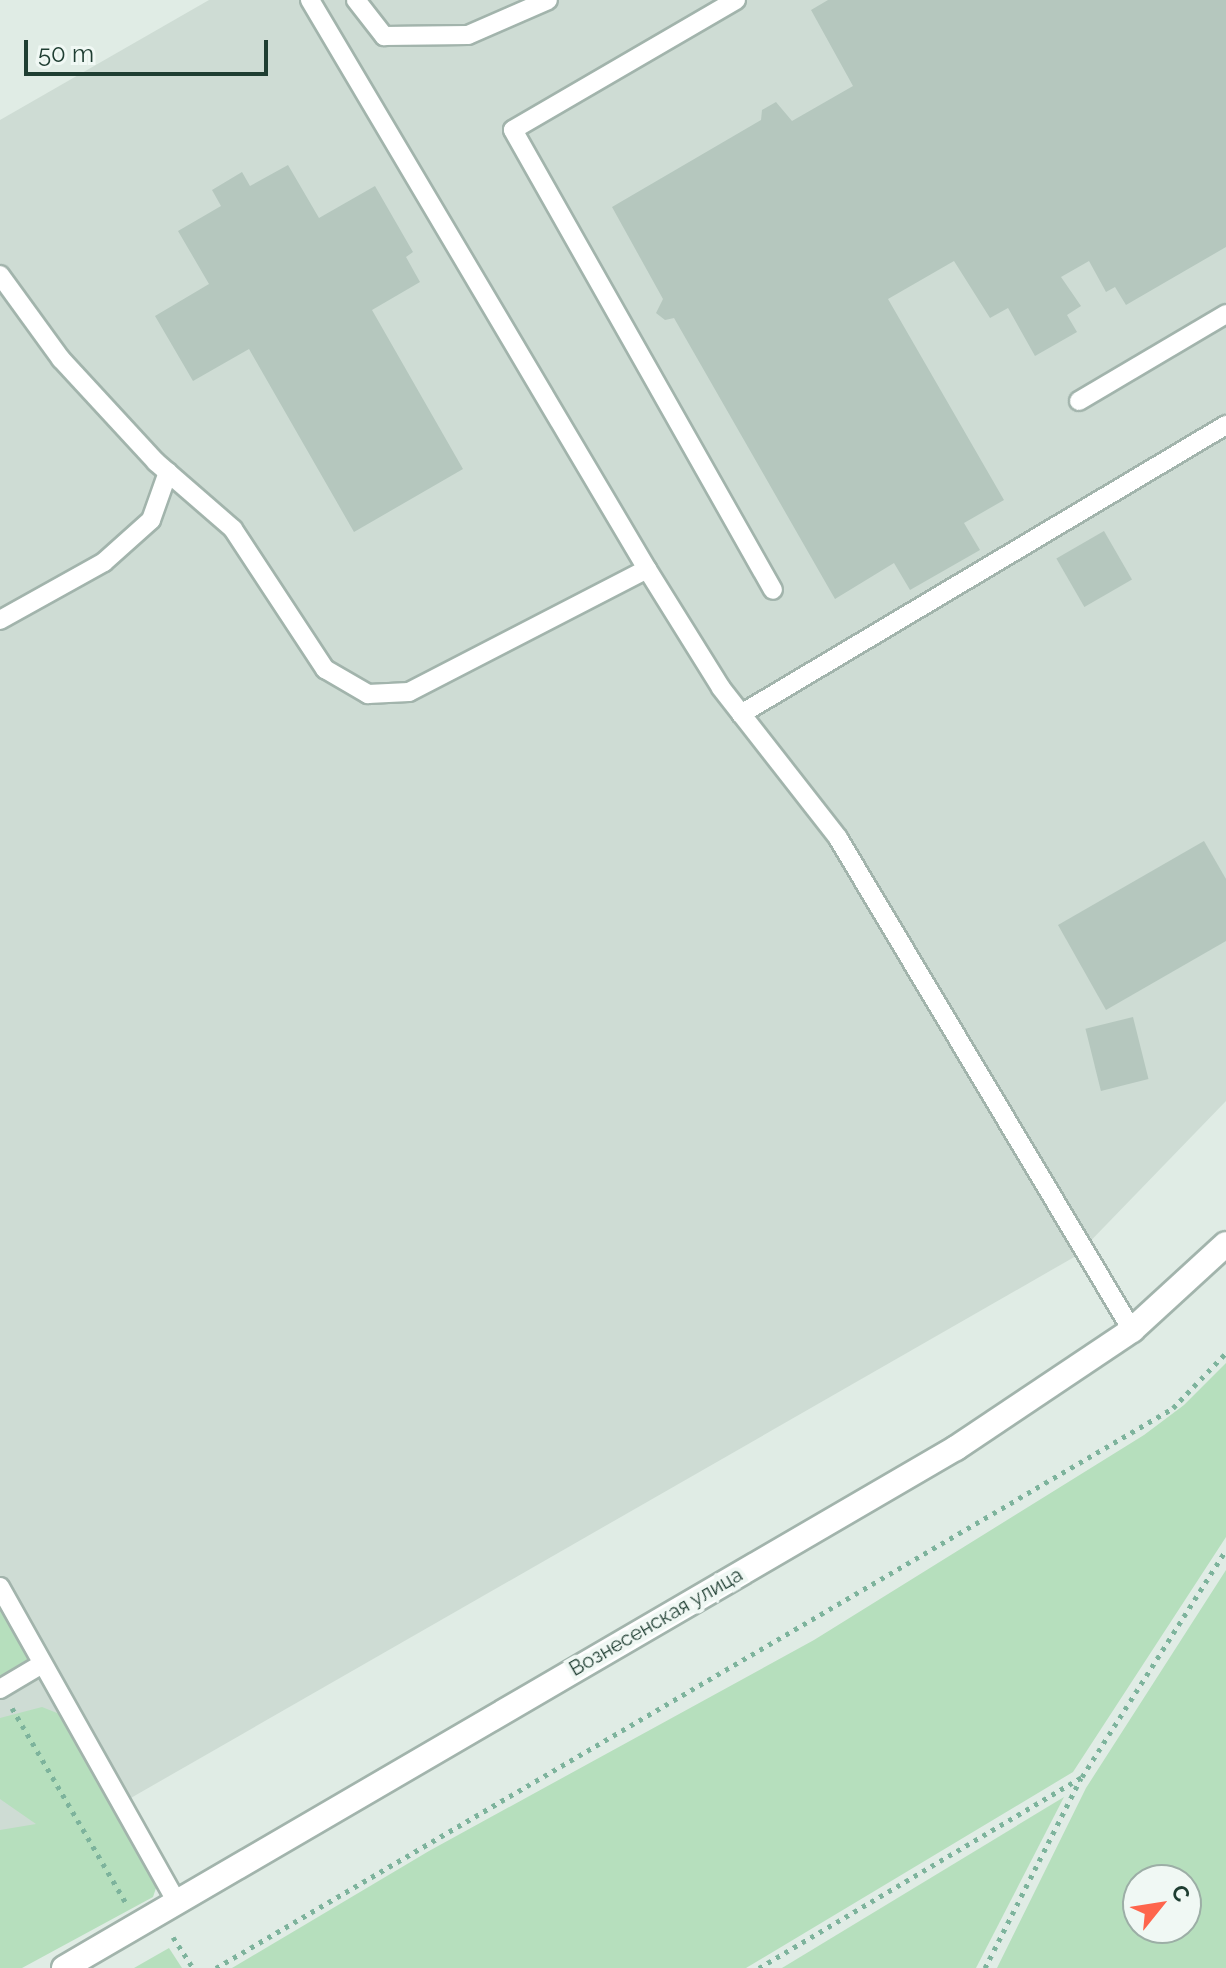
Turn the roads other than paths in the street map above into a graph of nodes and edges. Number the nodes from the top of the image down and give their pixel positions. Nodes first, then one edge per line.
1 (310, 0) edge
2 (356, 0) edge
3 (548, 0) edge
4 (736, 0) edge
5 (0, 275) edge
6 (1226, 314) edge
7 (1079, 401) dead end
8 (1226, 425) edge
9 (168, 472) junction
10 (647, 569) junction
11 (773, 590) dead end
12 (0, 620) edge
13 (741, 714) junction
14 (1226, 1244) edge
15 (1132, 1330) junction
16 (0, 1587) edge
17 (42, 1664) junction
18 (0, 1689) edge
19 (177, 1902) junction
20 (64, 1968) edge

1 - 10 lane
2 - 3 lane
4 - 11 lane
5 - 9 lane
6 - 7 lane
8 - 13 lane
9 - 10 lane
9 - 12 lane
10 - 13 lane
13 - 15 lane
14 - 15 main road, Вознесенская улица
15 - 19 main road, Вознесенская улица
16 - 17 lane
17 - 18 lane
17 - 19 lane
19 - 20 main road, Вознесенская улица

